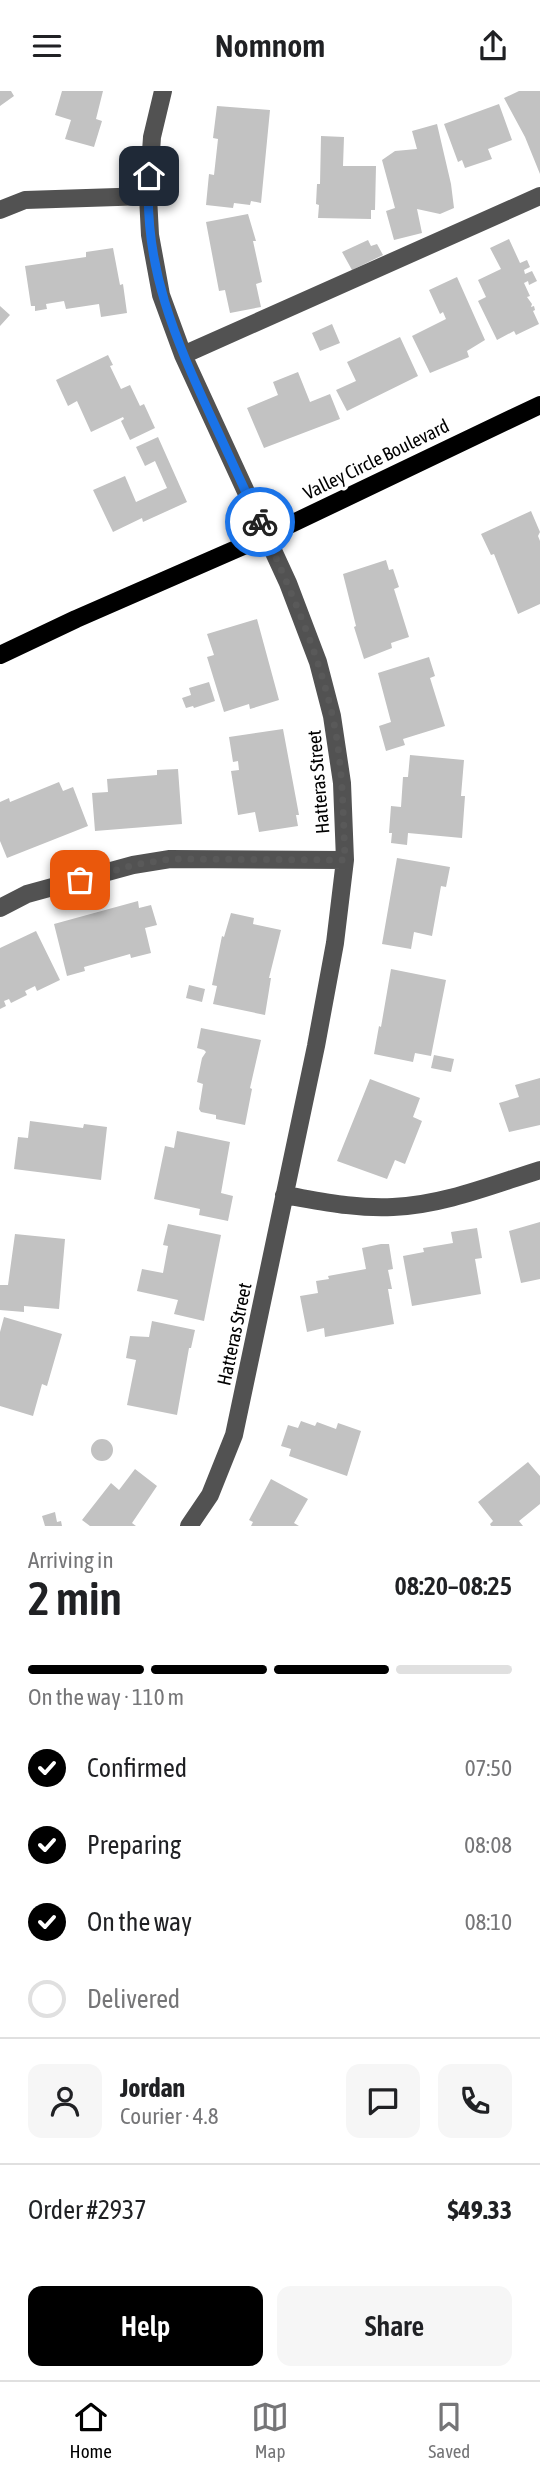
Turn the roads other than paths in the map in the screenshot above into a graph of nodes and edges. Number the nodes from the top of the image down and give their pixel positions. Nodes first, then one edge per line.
1 (163, 91) edge
2 (148, 196) junction
3 (540, 196) edge
4 (0, 210) edge
5 (183, 355) junction
6 (540, 405) edge
7 (266, 536) junction
8 (0, 655) edge
9 (345, 860) junction
10 (0, 908) edge
11 (540, 1170) edge
12 (284, 1195) junction
13 (189, 1526) edge

1 - 2 street, Hatteras Street
2 - 4 street
2 - 5 street, Hatteras Street
3 - 5 street
5 - 7 street, Hatteras Street
6 - 7 main road, Valley Circle Boulevard
7 - 8 main road, Valley Circle Boulevard
7 - 9 street, Hatteras Street
9 - 10 street
9 - 12 street, Hatteras Street
11 - 12 street
12 - 13 street, Hatteras Street

